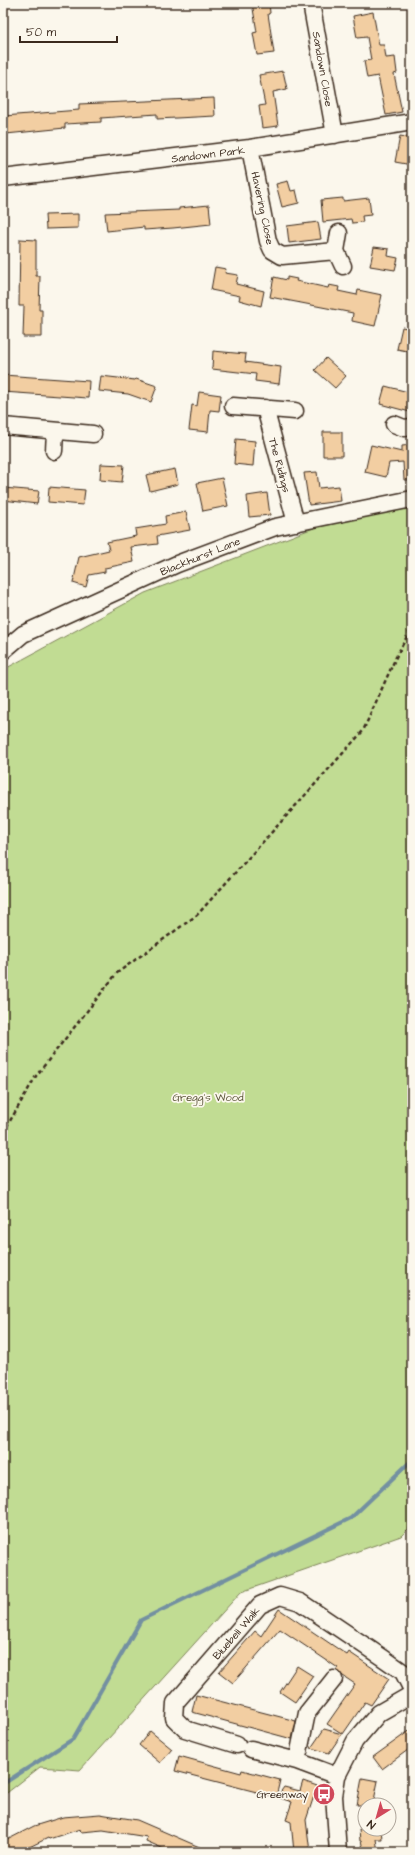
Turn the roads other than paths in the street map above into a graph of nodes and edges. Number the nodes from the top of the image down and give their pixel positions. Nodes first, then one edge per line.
1 (311, 3) edge
2 (412, 122) edge
3 (335, 135) junction
4 (250, 148) junction
5 (3, 178) edge
6 (339, 232) dead end
7 (336, 251) junction
8 (344, 266) dead end
9 (233, 406) dead end
10 (265, 408) junction
11 (295, 411) dead end
12 (394, 424) dead end
13 (3, 426) edge
14 (412, 427) edge
15 (56, 431) junction
16 (93, 434) dead end
17 (54, 451) dead end
18 (412, 499) edge
19 (296, 522) junction
20 (3, 651) edge
21 (334, 1679) dead end
22 (412, 1690) edge
23 (412, 1694) edge
24 (297, 1761) junction
25 (337, 1776) junction
26 (338, 1852) edge

1 - 3 street, Sandown Close
2 - 3 street, Sandown Park
3 - 4 street, Sandown Park
4 - 5 street, Sandown Park
4 - 7 street, Havering Close
6 - 7 street
7 - 8 street
9 - 10 street
10 - 11 street
10 - 19 street, The Ridings
12 - 14 street
13 - 15 street
15 - 16 street
15 - 17 street
18 - 19 street, Blackhurst Lane
19 - 20 street, Blackhurst Lane
21 - 24 street
22 - 24 street, Bluebell Walk
23 - 25 street
24 - 25 street, Bluebell Walk
25 - 26 street

